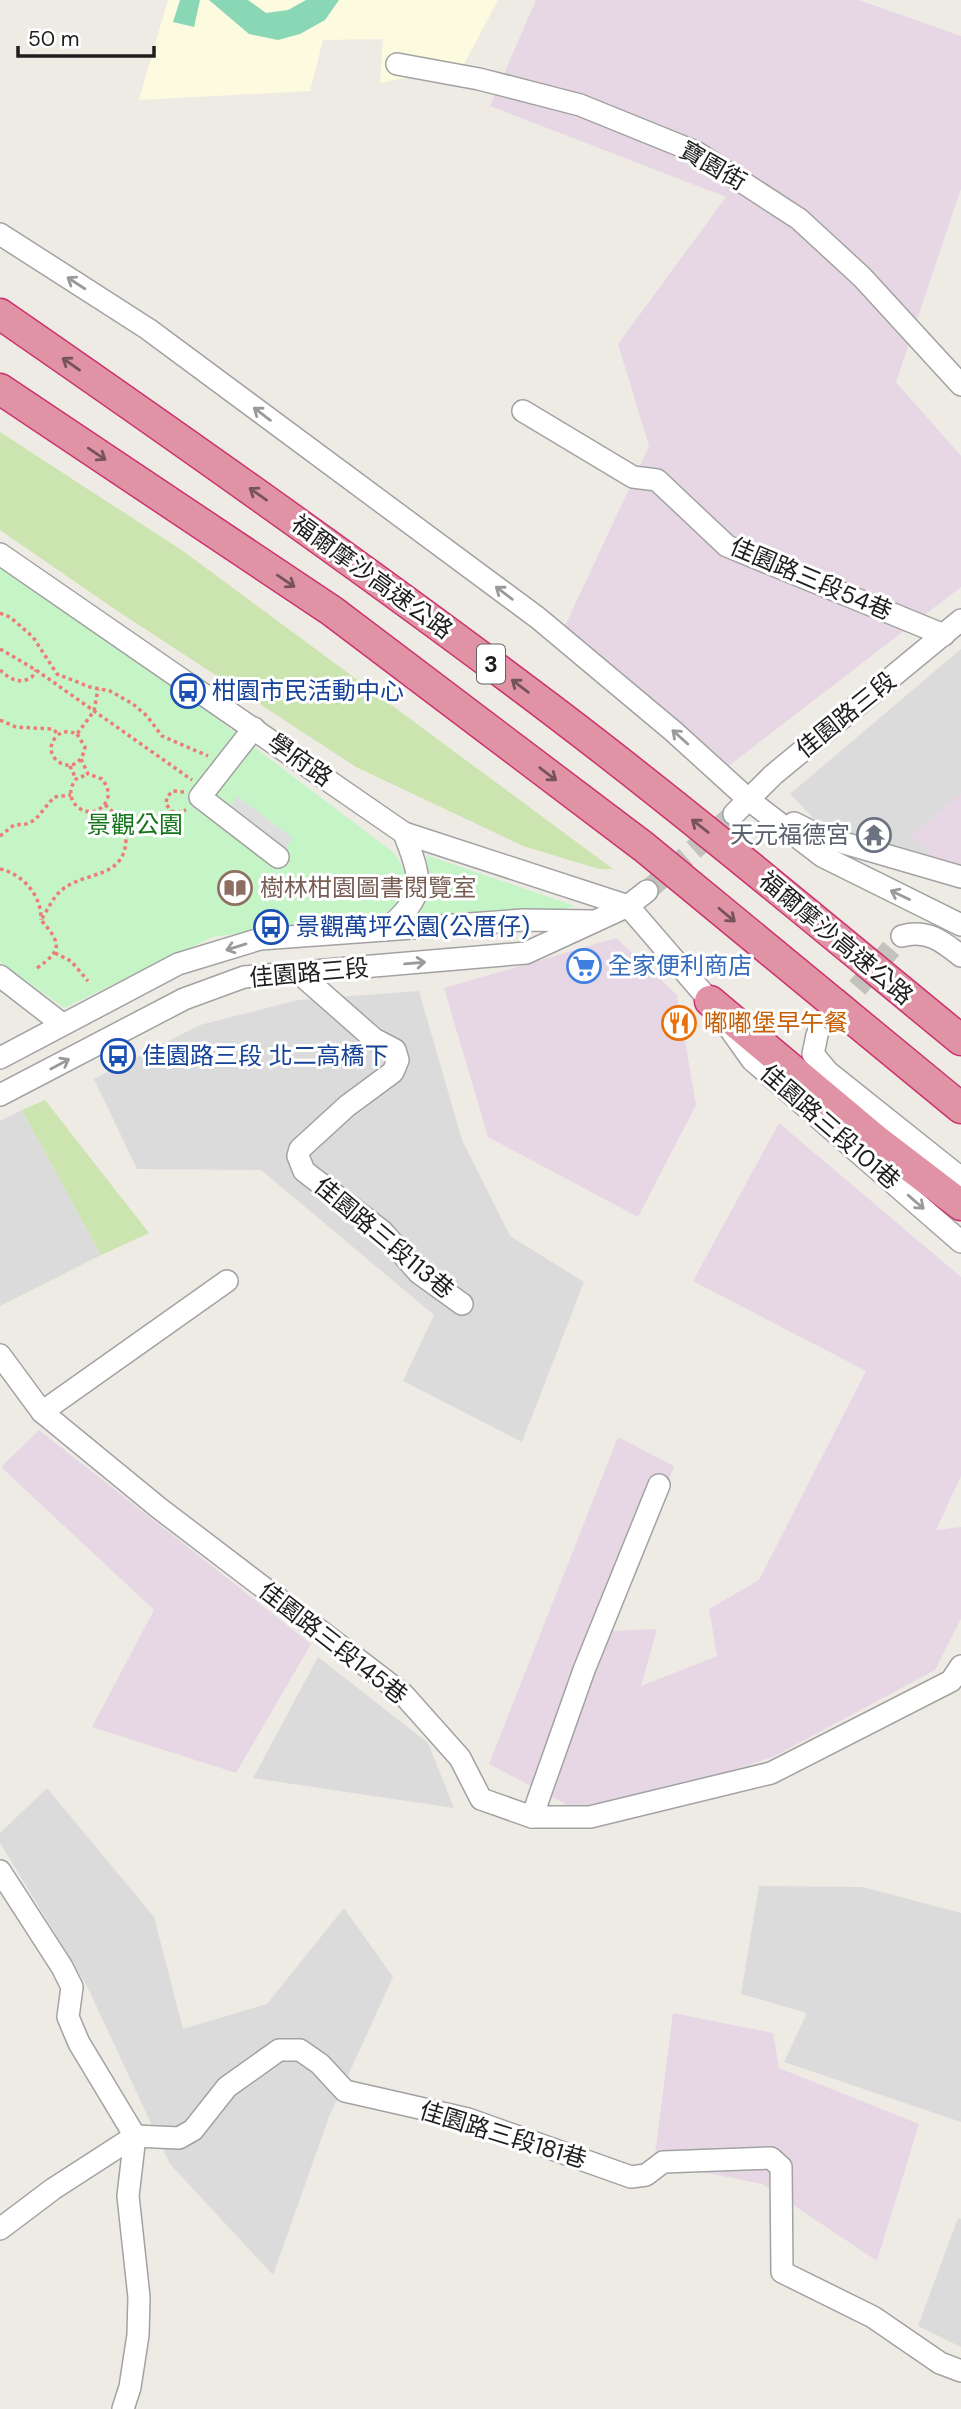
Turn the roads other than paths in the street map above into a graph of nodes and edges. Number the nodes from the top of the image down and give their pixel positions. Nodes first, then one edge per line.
1 (397, 64) dead end
2 (0, 234) edge
3 (0, 314) edge
4 (961, 385) edge
5 (0, 389) edge
6 (523, 411) dead end
7 (0, 554) edge
8 (961, 620) edge
9 (944, 635) junction
10 (254, 727) junction
11 (741, 807) junction
12 (404, 833) junction
13 (278, 857) dead end
14 (961, 877) edge
15 (647, 891) tunnel mouth
16 (628, 906) junction
17 (596, 922) junction
18 (961, 925) edge
19 (385, 930) junction
20 (902, 936) dead end
21 (961, 956) edge
22 (299, 973) junction
23 (0, 976) edge
24 (710, 1001) junction
25 (62, 1024) junction
26 (817, 1035) dead end
27 (961, 1040) edge
28 (886, 1047) junction
29 (0, 1058) edge
30 (0, 1095) edge
31 (961, 1108) edge
32 (961, 1117) edge
33 (961, 1178) edge
34 (961, 1205) edge
35 (961, 1242) edge
36 (227, 1281) dead end
37 (462, 1304) dead end
38 (0, 1355) edge
39 (42, 1412) junction
40 (659, 1485) dead end
41 (961, 1667) edge
42 (533, 1817) junction
43 (0, 1871) edge
44 (135, 2136) junction
45 (0, 2230) edge
46 (961, 2371) edge
47 (123, 2409) edge

1 - 4 street, 寶園街
11 -> 2 street
27 -> 3 highway, 福爾摩沙高速公路 / 3
5 -> 28 highway, 3
6 - 9 street, 佳園路三段54巷
7 - 10 street, 學府路
8 - 9 street, 佳園路三段
9 - 11 street, 佳園路三段
10 - 12 street, 學府路
10 - 13 street
11 - 14 street
18 -> 11 street
12 - 16 street, 學府路
12 - 19 street
15 - 16 street, 佳園路三段
16 - 17 street, 佳園路三段
16 - 24 street, 佳園路三段101巷
17 - 19 street, 佳園路三段
22 -> 17 street, 佳園路三段
19 -> 25 street, 佳園路三段
20 - 21 street
30 -> 22 street, 佳園路三段
22 - 37 street, 佳園路三段113巷
23 - 25 street
24 - 34 highway
24 -> 35 street, 佳園路三段101巷
25 - 29 street, 佳園路三段
26 - 33 street
28 - 31 highway, 3
28 - 32 highway
36 - 39 street
38 - 39 street, 佳園路三段145巷
39 - 42 street, 佳園路三段145巷
40 - 42 street
41 - 42 street, 佳園路三段145巷
43 - 44 street
44 - 45 street
44 - 46 street, 佳園路三段181巷
44 - 47 street

